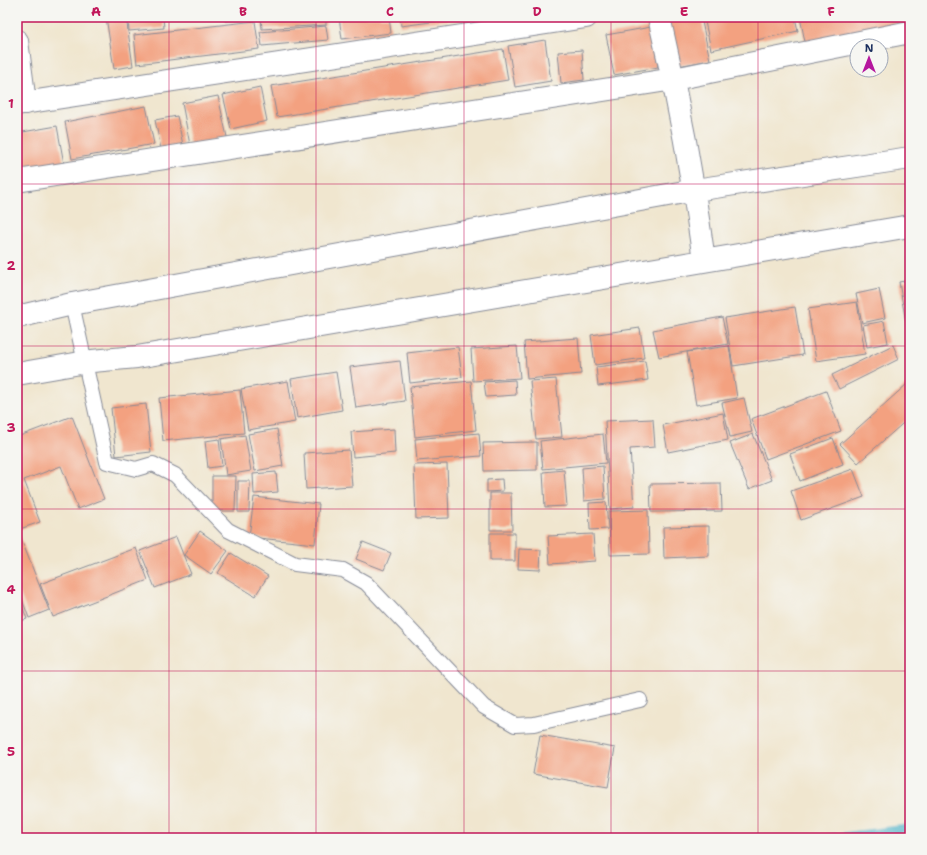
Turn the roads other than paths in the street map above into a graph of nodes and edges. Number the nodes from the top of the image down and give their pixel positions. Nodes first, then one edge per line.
1 (586, 17) edge
2 (659, 17) edge
3 (910, 32) edge
4 (17, 41) edge
5 (674, 79) junction
6 (21, 104) edge
7 (910, 158) edge
8 (17, 181) edge
9 (695, 190) junction
10 (910, 226) edge
11 (704, 260) junction
12 (72, 304) junction
13 (17, 318) edge
14 (84, 362) junction
15 (17, 374) edge
16 (640, 700) dead end

1 - 6 street
2 - 5 street
3 - 5 street
4 - 6 street
5 - 8 street
5 - 9 street
7 - 9 street
9 - 11 street
9 - 12 street
10 - 11 street
11 - 14 street
12 - 13 street
12 - 14 lane
14 - 15 street
14 - 16 lane

